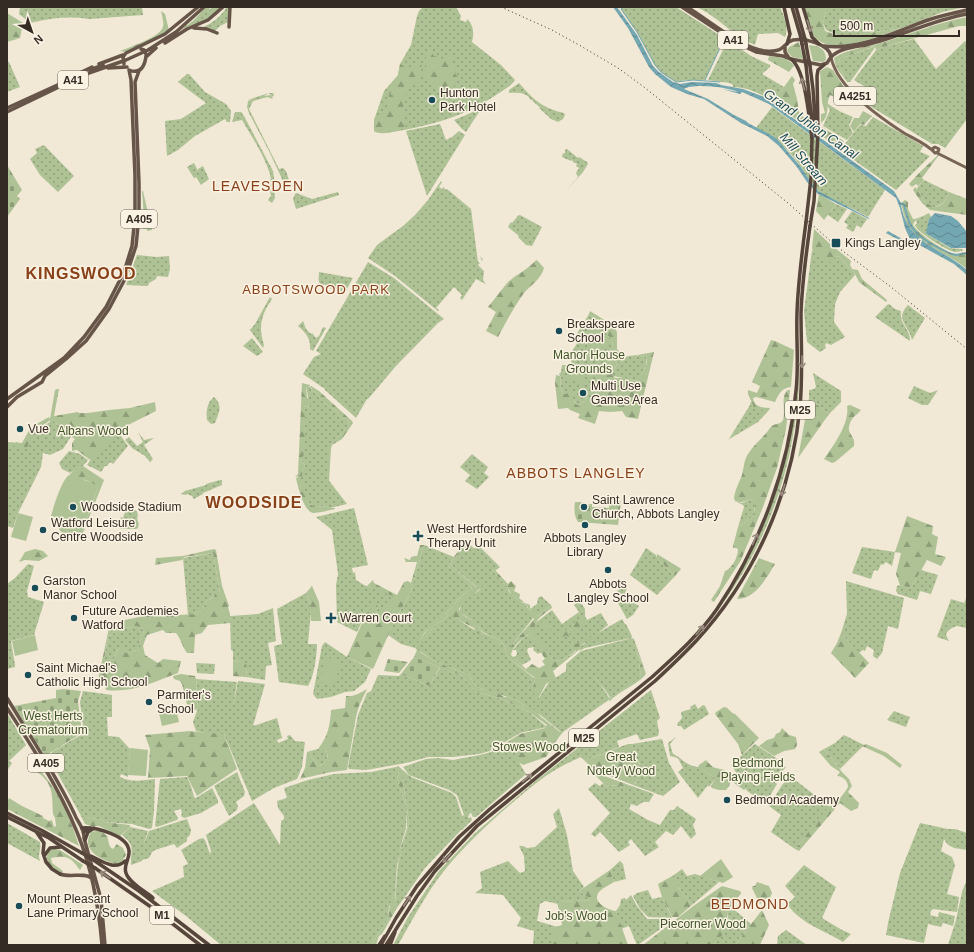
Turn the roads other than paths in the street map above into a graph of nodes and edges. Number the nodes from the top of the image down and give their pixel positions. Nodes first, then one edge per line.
1 (199, 7) edge
2 (204, 7) edge
3 (223, 7) edge
4 (230, 7) edge
5 (682, 7) edge
6 (687, 7) edge
7 (784, 7) edge
8 (792, 7) edge
9 (796, 7) edge
10 (802, 7) edge
11 (967, 10) edge
12 (967, 14) edge
13 (229, 26) dead end
14 (182, 32) junction
15 (217, 33) dead end
16 (803, 39) junction
17 (818, 44) junction
18 (786, 45) junction
19 (823, 46) junction
20 (139, 48) junction
21 (123, 56) junction
22 (146, 56) junction
23 (831, 57) junction
24 (790, 59) junction
25 (824, 64) junction
26 (127, 67) junction
27 (834, 68) junction
28 (139, 71) junction
29 (54, 88) junction
30 (7, 108) edge
31 (7, 112) edge
32 (813, 113) junction
33 (138, 139) junction
34 (134, 143) junction
35 (933, 149) junction
36 (938, 151) junction
37 (967, 168) edge
38 (37, 378) junction
39 (42, 380) junction
40 (7, 399) edge
41 (7, 407) edge
42 (7, 698) edge
43 (7, 708) edge
44 (23, 733) junction
45 (37, 760) junction
46 (42, 768) junction
47 (48, 772) junction
48 (7, 813) edge
49 (7, 817) edge
50 (82, 828) junction
51 (89, 828) junction
52 (94, 828) junction
53 (36, 831) junction
54 (77, 832) junction
55 (84, 832) junction
56 (120, 839) junction
57 (85, 840) junction
58 (63, 845) junction
59 (44, 856) junction
60 (91, 857) junction
61 (89, 869) junction
62 (84, 875) junction
63 (91, 878) junction
64 (96, 881) junction
65 (96, 899) junction
66 (160, 906) junction
67 (396, 928) junction
68 (103, 945) edge
69 (200, 945) edge
70 (209, 945) edge
71 (380, 945) edge
72 (386, 945) edge
73 (390, 945) edge

1 - 20 highway
1 - 29 highway, A41
2 - 29 highway, A41
3 - 14 highway
4 - 13 highway
5 - 24 highway, A41
6 - 18 highway, A41
7 - 18 highway
8 - 16 highway, M25
9 - 16 highway, M25
10 -> 17 highway
11 - 19 highway
12 - 23 highway
14 - 15 highway
14 - 22 highway
16 - 32 highway, M25, bridge
17 - 18 highway
17 - 19 highway
18 - 24 highway
19 - 23 highway
20 - 21 highway
20 - 22 highway, bridge
21 - 26 highway, bridge
21 - 29 highway
22 - 28 highway
23 - 25 highway
23 - 27 main road, A4251
24 - 25 highway
32 -> 24 highway, M25
25 - 27 main road
25 - 32 highway, M25
26 - 28 highway
26 - 29 highway
26 - 34 highway, A405
27 - 35 main road, A4251
28 - 33 highway, A405
29 - 30 highway, A41
29 - 31 highway, A41
32 -> 67 highway, M25, bridge
71 -> 32 highway, M25, bridge
33 - 34 highway
33 - 39 highway, A405
34 - 38 highway, A405
35 - 36 main road, A4251
35 - 36 main road, A4251
36 - 37 main road, A4251
38 - 39 highway
38 - 40 highway, A405
39 - 41 highway, A405
42 - 50 highway, A405
43 - 44 highway, A405
44 - 45 highway, A405
44 - 47 highway, A405
45 - 46 highway
45 - 46 highway, A405
46 - 47 highway, A405
47 - 54 highway, A405
48 - 58 highway, M1
49 - 53 highway, M1
50 - 51 highway
50 - 54 highway
50 - 55 highway, A405
51 - 52 highway
51 - 55 highway
52 - 56 highway
52 - 57 highway
53 - 58 highway, M1
53 - 59 highway
54 - 61 highway, A405
55 - 57 highway, A405
56 - 60 highway, M1
56 - 66 highway, M1
57 - 64 highway, A405
58 - 59 highway
58 - 60 highway, M1, bridge
69 -> 58 highway, M1, bridge
59 - 62 highway
60 - 66 highway, M1
61 - 62 highway
61 - 63 highway, A405
62 - 63 highway
63 - 65 highway, A405
64 - 65 highway, A405
64 - 68 highway, A405
65 - 68 highway, A405
66 - 70 highway, M1
67 - 72 highway, M25
67 - 73 highway

